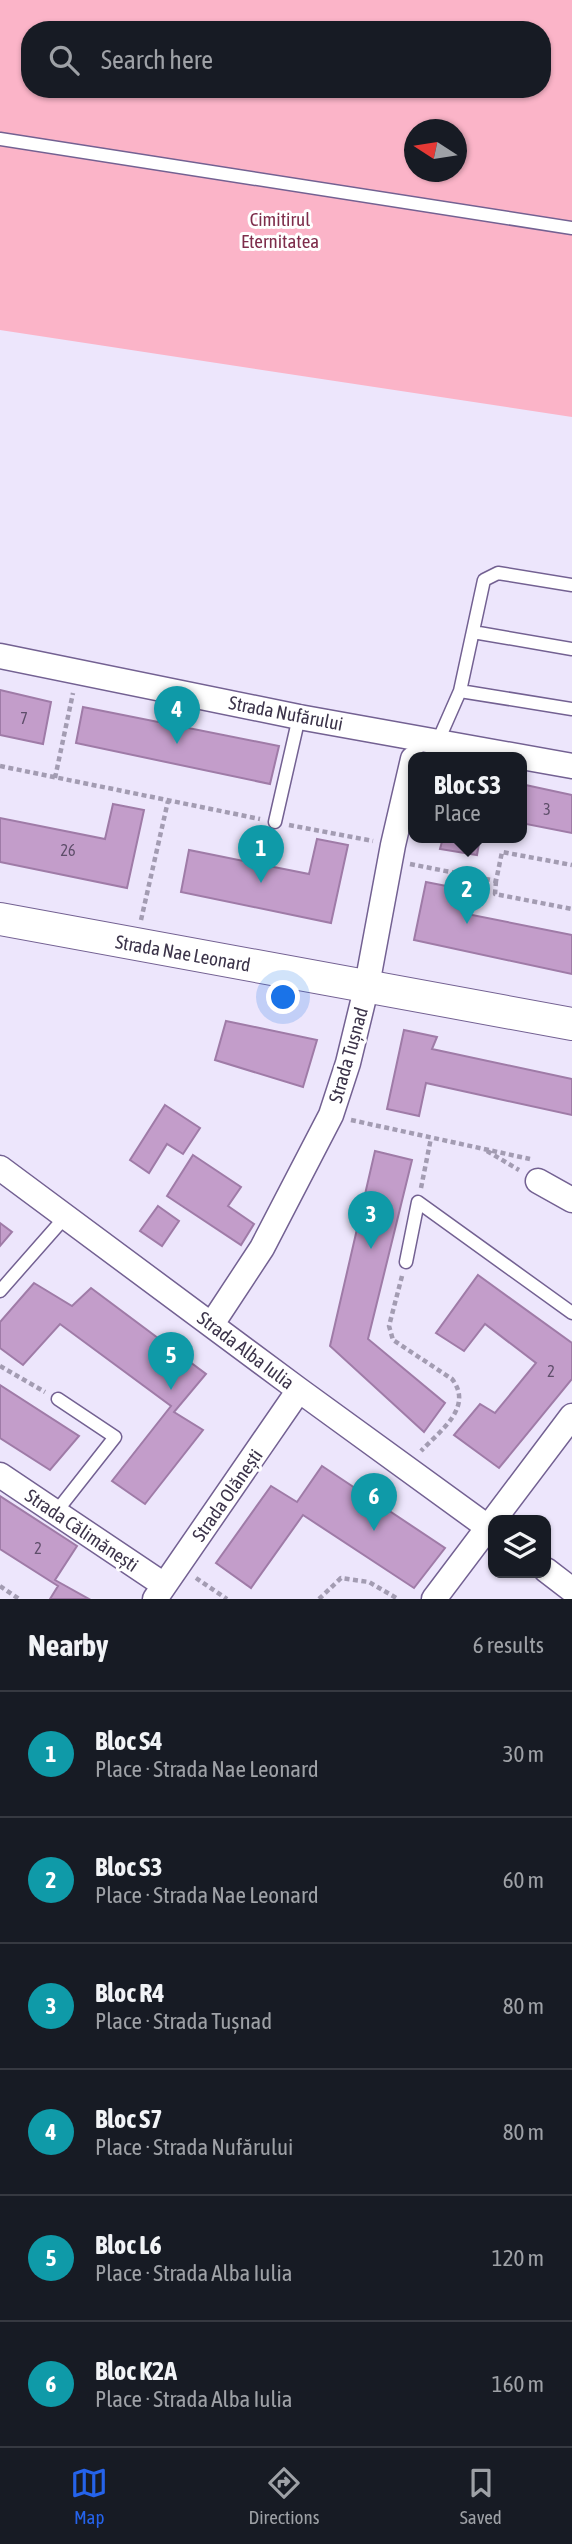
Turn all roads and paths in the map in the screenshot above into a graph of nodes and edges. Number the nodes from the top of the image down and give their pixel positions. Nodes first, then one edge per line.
1 (0, 139) edge
2 (572, 228) edge
3 (572, 585) edge
4 (474, 632) junction
5 (572, 649) edge
6 (0, 656) edge
7 (77, 672) junction
8 (460, 691) junction
9 (572, 709) edge
10 (299, 717) junction
11 (420, 749) edge
12 (447, 752) edge
13 (527, 761) edge
14 (0, 766) edge
15 (572, 766) edge
16 (55, 778) junction
17 (408, 795) edge
18 (168, 801) junction
19 (275, 822) junction
20 (393, 853) junction
21 (572, 865) edge
22 (496, 881) junction
23 (572, 909) edge
24 (0, 919) edge
25 (135, 944) junction
26 (367, 985) junction
27 (572, 1024) edge
28 (331, 1115) junction
29 (431, 1138) junction
30 (484, 1149) junction
31 (0, 1168) edge
32 (536, 1171) junction
33 (572, 1200) edge
34 (418, 1202) junction
35 (66, 1216) junction
36 (406, 1262) joint
37 (0, 1291) edge
38 (572, 1313) edge
39 (212, 1324) junction
40 (0, 1366) edge
41 (299, 1390) junction
42 (58, 1399) joint
43 (572, 1416) edge
44 (407, 1468) junction
45 (0, 1475) edge
46 (55, 1512) junction
47 (500, 1515) edge
48 (488, 1528) edge
49 (488, 1532) edge
50 (551, 1574) edge
51 (166, 1583) edge
52 (0, 1586) edge
53 (572, 1590) edge
54 (19, 1599) edge
55 (227, 1599) edge
56 (319, 1599) edge
57 (398, 1599) edge
58 (434, 1599) edge

1 - 2 lane
3 - 4 lane
4 - 5 lane
4 - 8 lane
6 - 7 street, Strada Nufărului
7 - 10 street, Strada Nufărului
7 - 16 path
8 - 9 lane
8 - 11 lane
10 - 11 street, Strada Nufărului
10 - 19 lane
11 - 12 street, Strada Nufărului
13 - 15 street, Strada Nufărului
14 - 16 path
16 - 18 path
17 - 20 street, Strada Tușnad
18 - 19 path
18 - 25 path
19 - 20 path
20 - 22 path
20 - 26 street, Strada Tușnad
21 - 22 path
22 - 23 path
24 - 25 street, Strada Nae Leonard
25 - 26 street, Strada Nae Leonard
26 - 27 street, Strada Nae Leonard
26 - 28 street, Strada Tușnad
28 - 29 path
28 - 39 street, Strada Tușnad
29 - 30 path
29 - 34 path
30 - 32 path
30 - 32 path
31 - 35 street, Strada Alba Iulia
32 - 33 street
34 - 36 lane
34 - 38 lane
35 - 37 lane
35 - 39 street, Strada Alba Iulia
36 - 44 path
39 - 41 street, Strada Alba Iulia
40 - 42 path
41 - 44 street, Strada Alba Iulia
41 - 51 street, Strada Olănești
42 - 46 lane
43 - 47 street
44 - 48 street, Strada Alba Iulia
45 - 46 street, Strada Călimănești
46 - 51 street, Strada Călimănești
49 - 58 street
50 - 53 street
51 - 55 path
52 - 54 path
56 - 57 path

